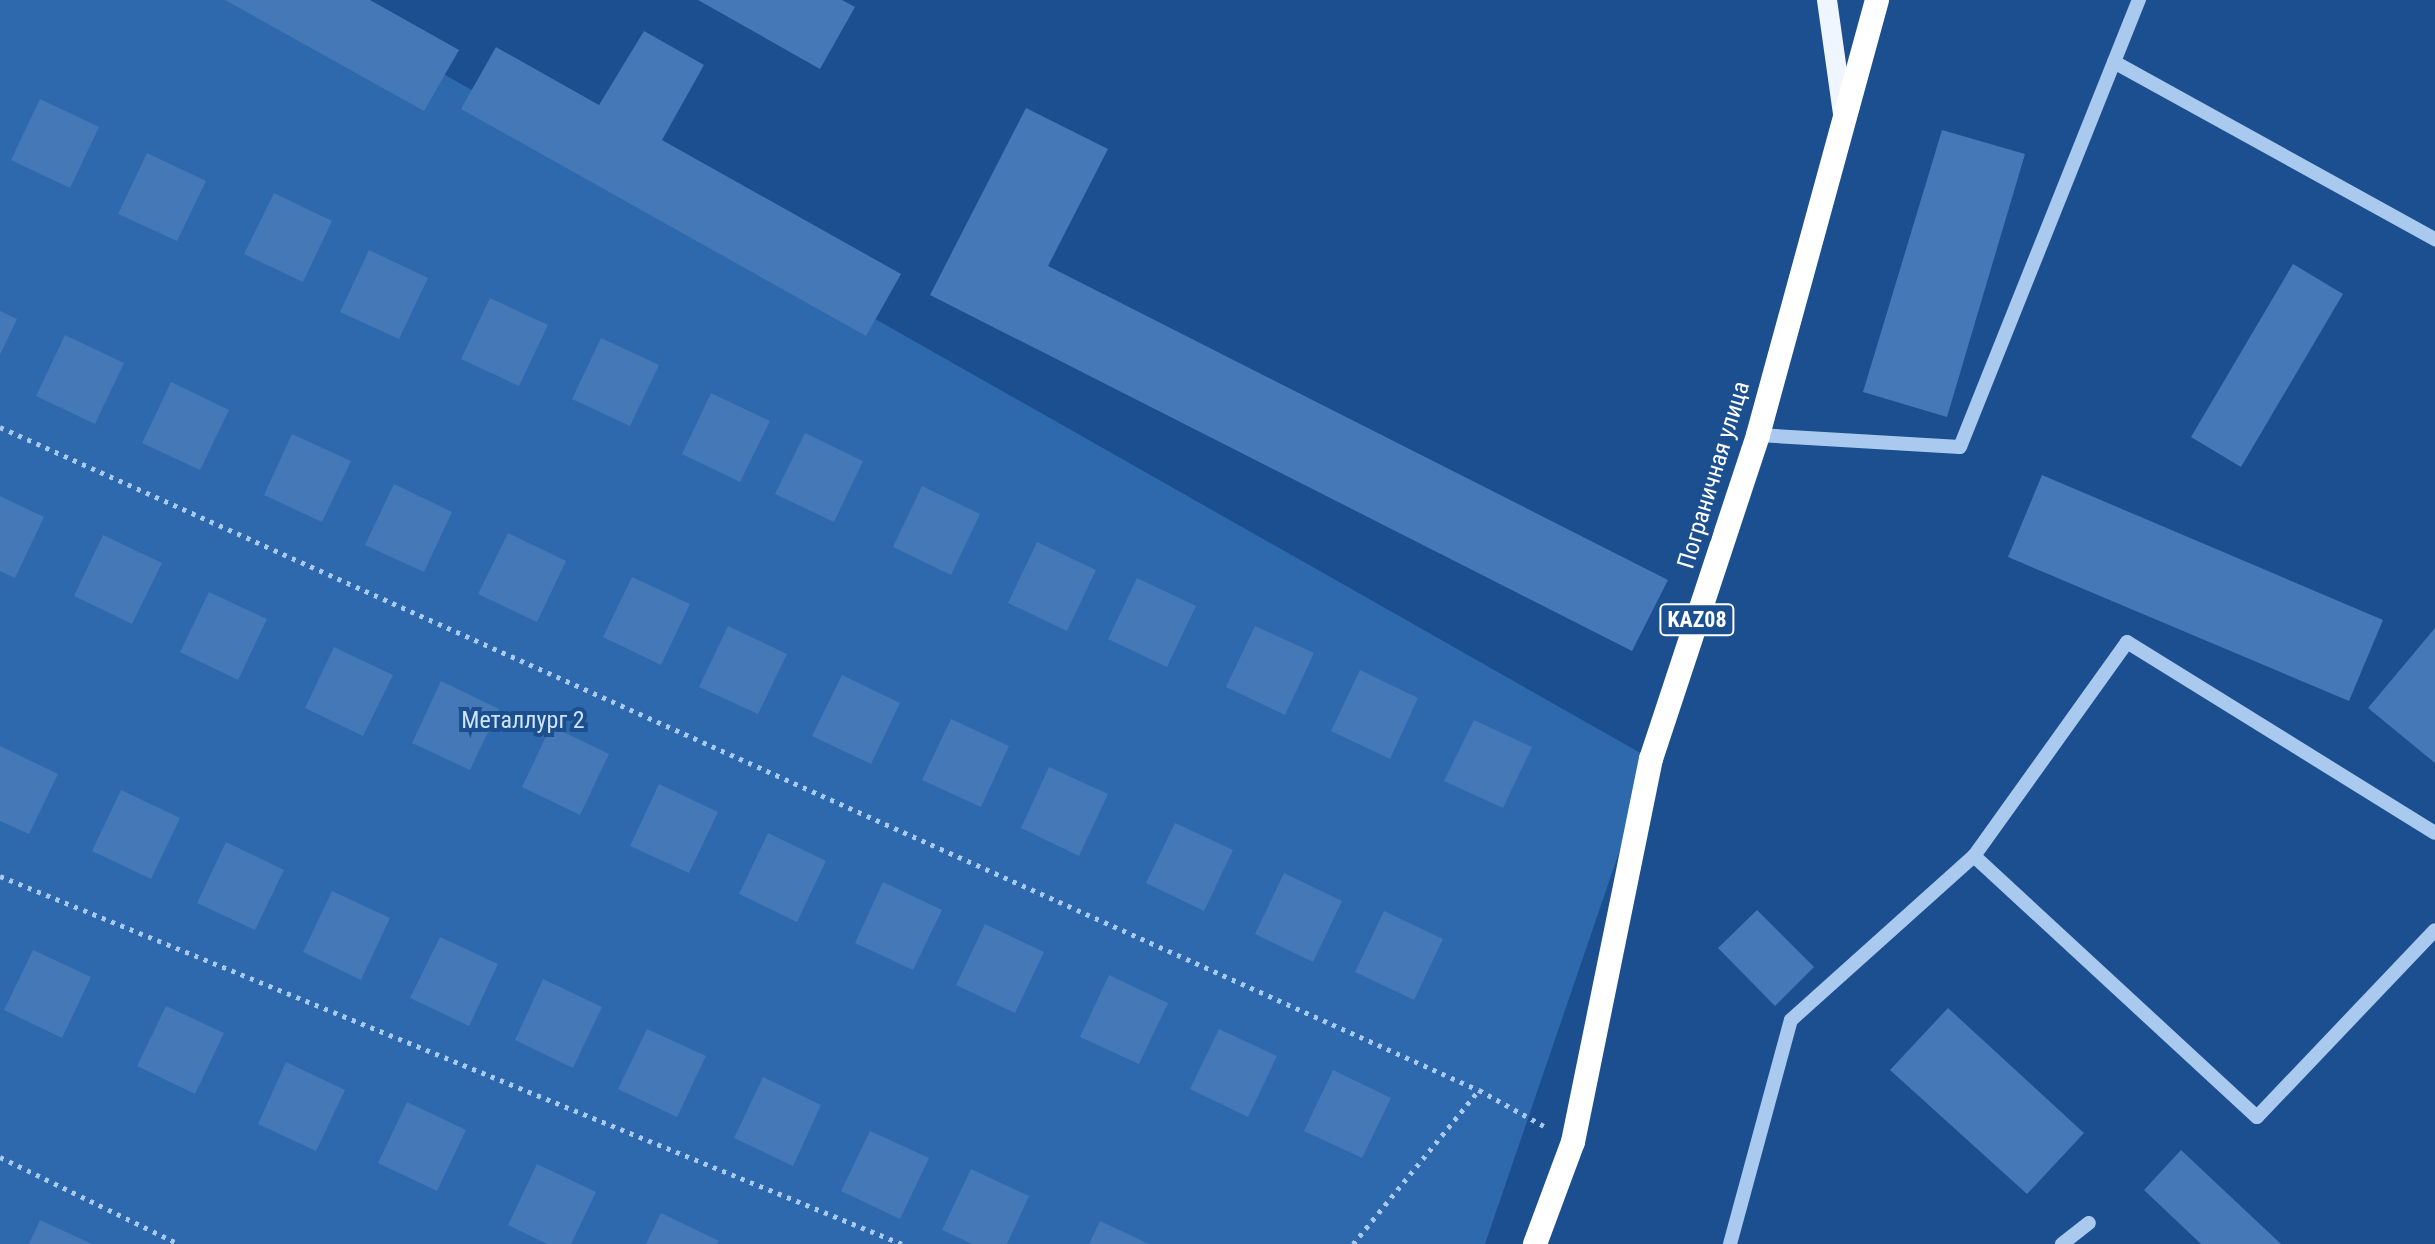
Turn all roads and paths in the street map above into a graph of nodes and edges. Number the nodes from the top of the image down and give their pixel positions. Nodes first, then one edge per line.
1 (1827, 0) edge
2 (1877, 0) edge
3 (2139, 0) edge
4 (2114, 62) junction
5 (1843, 114) junction
6 (2435, 239) edge
7 (0, 427) edge
8 (1758, 435) junction
9 (2435, 833) edge
10 (1974, 856) junction
11 (0, 876) edge
12 (2435, 930) edge
13 (1479, 1090) junction
14 (1573, 1142) junction
15 (0, 1157) edge
16 (2089, 1223) dead end
17 (179, 1244) edge
18 (902, 1244) edge
19 (1353, 1244) edge
20 (1535, 1244) edge
21 (1730, 1244) edge
22 (2062, 1244) edge

1 - 5 main road
2 - 5 highway, Пограничная улица / KAZ08
3 - 4 lane
4 - 6 lane
4 - 8 lane
5 - 8 highway, Пограничная улица / KAZ08
7 - 13 path
8 - 14 highway, Пограничная улица / KAZ08
9 - 10 lane
10 - 12 lane
10 - 21 lane
11 - 18 path
13 - 14 path
13 - 19 path
14 - 20 highway, Пограничная улица / KAZ08
15 - 17 path
16 - 22 lane

